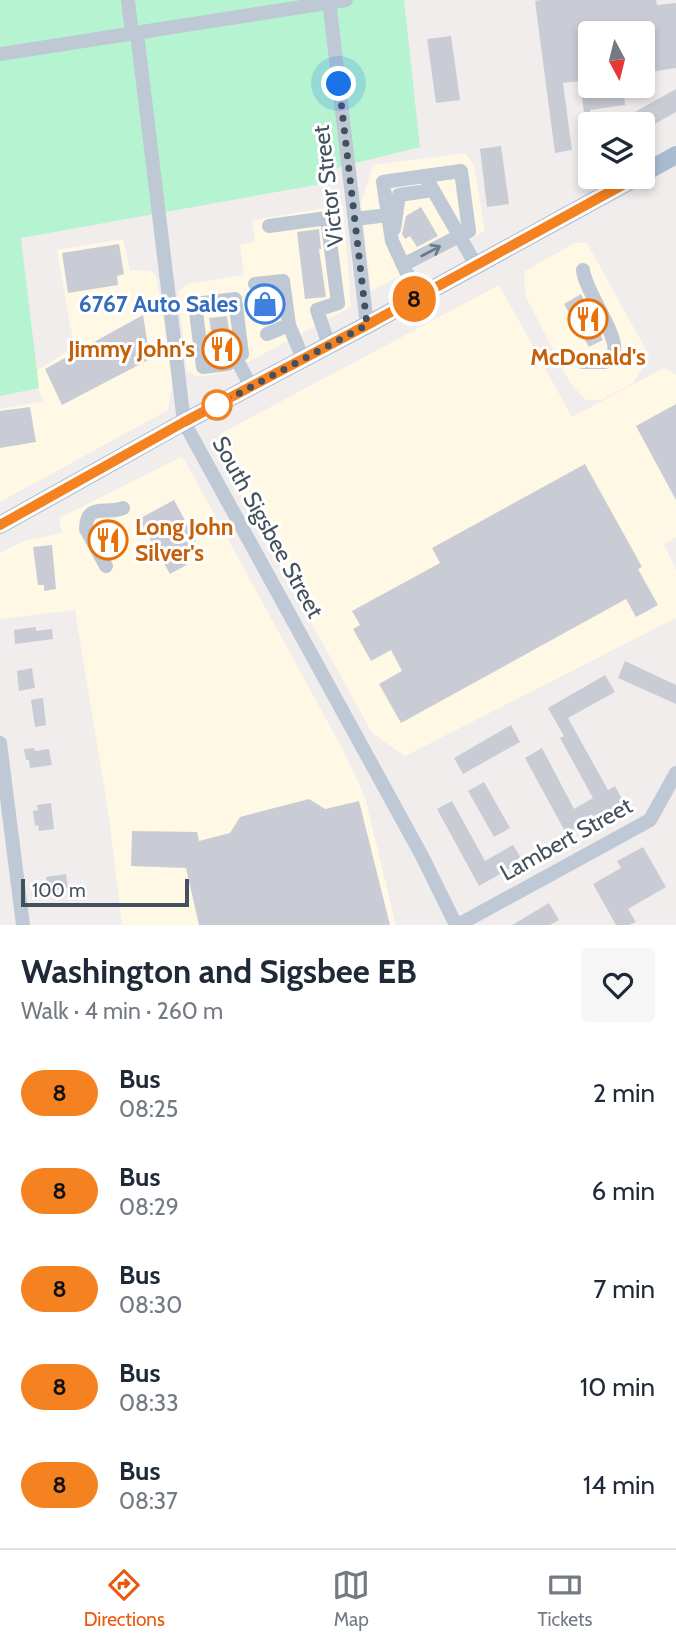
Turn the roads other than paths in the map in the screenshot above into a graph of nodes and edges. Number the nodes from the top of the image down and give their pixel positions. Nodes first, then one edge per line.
1 (128, 0) edge
2 (346, 0) edge
3 (330, 1) edge
4 (134, 34) junction
5 (0, 54) edge
6 (676, 155) edge
7 (655, 167) edge
8 (425, 176) junction
9 (615, 189) edge
10 (433, 190) junction
11 (387, 215) junction
12 (355, 219) junction
13 (269, 226) dead end
14 (459, 236) junction
15 (392, 241) junction
16 (359, 261) junction
17 (333, 264) junction
18 (403, 265) junction
19 (475, 265) junction
20 (583, 270) dead end
21 (255, 284) dead end
22 (418, 297) junction
23 (195, 304) junction
24 (170, 307) junction
25 (289, 325) junction
26 (367, 325) junction
27 (267, 334) dead end
28 (329, 345) junction
29 (236, 358) junction
30 (303, 359) junction
31 (583, 362) dead end
32 (251, 387) junction
33 (184, 422) junction
34 (122, 508) dead end
35 (0, 525) edge
36 (106, 566) dead end
37 (0, 743) edge
38 (676, 773) edge
39 (23, 925) edge
40 (457, 925) edge

1 - 4 street, South Sigsbee Street
2 - 3 street
3 - 4 street
3 - 12 street, Victor Street
4 - 5 street
4 - 24 street, South Sigsbee Street
6 - 7 main road
8 - 10 street
8 - 11 street
8 - 14 street
9 - 19 main road
10 - 14 street
10 - 15 street
11 - 12 street
11 - 15 street
12 - 16 street, Victor Street
13 - 17 street
18 -> 14 street
14 - 19 street
15 - 18 street
16 - 17 street
16 - 26 street, Victor Street
17 - 28 street
18 - 22 street
19 - 22 main road
20 - 31 street
21 - 25 street
22 - 26 main road
23 - 24 street
23 - 29 street
23 - 29 street
24 - 33 street, South Sigsbee Street
25 - 27 street
25 - 30 street
26 - 28 main road
28 - 30 main road
29 - 32 street
30 - 32 main road
32 - 33 main road
33 - 35 main road
33 - 40 street, South Sigsbee Street
34 - 36 street
37 - 39 street
38 - 40 street, Lambert Street

